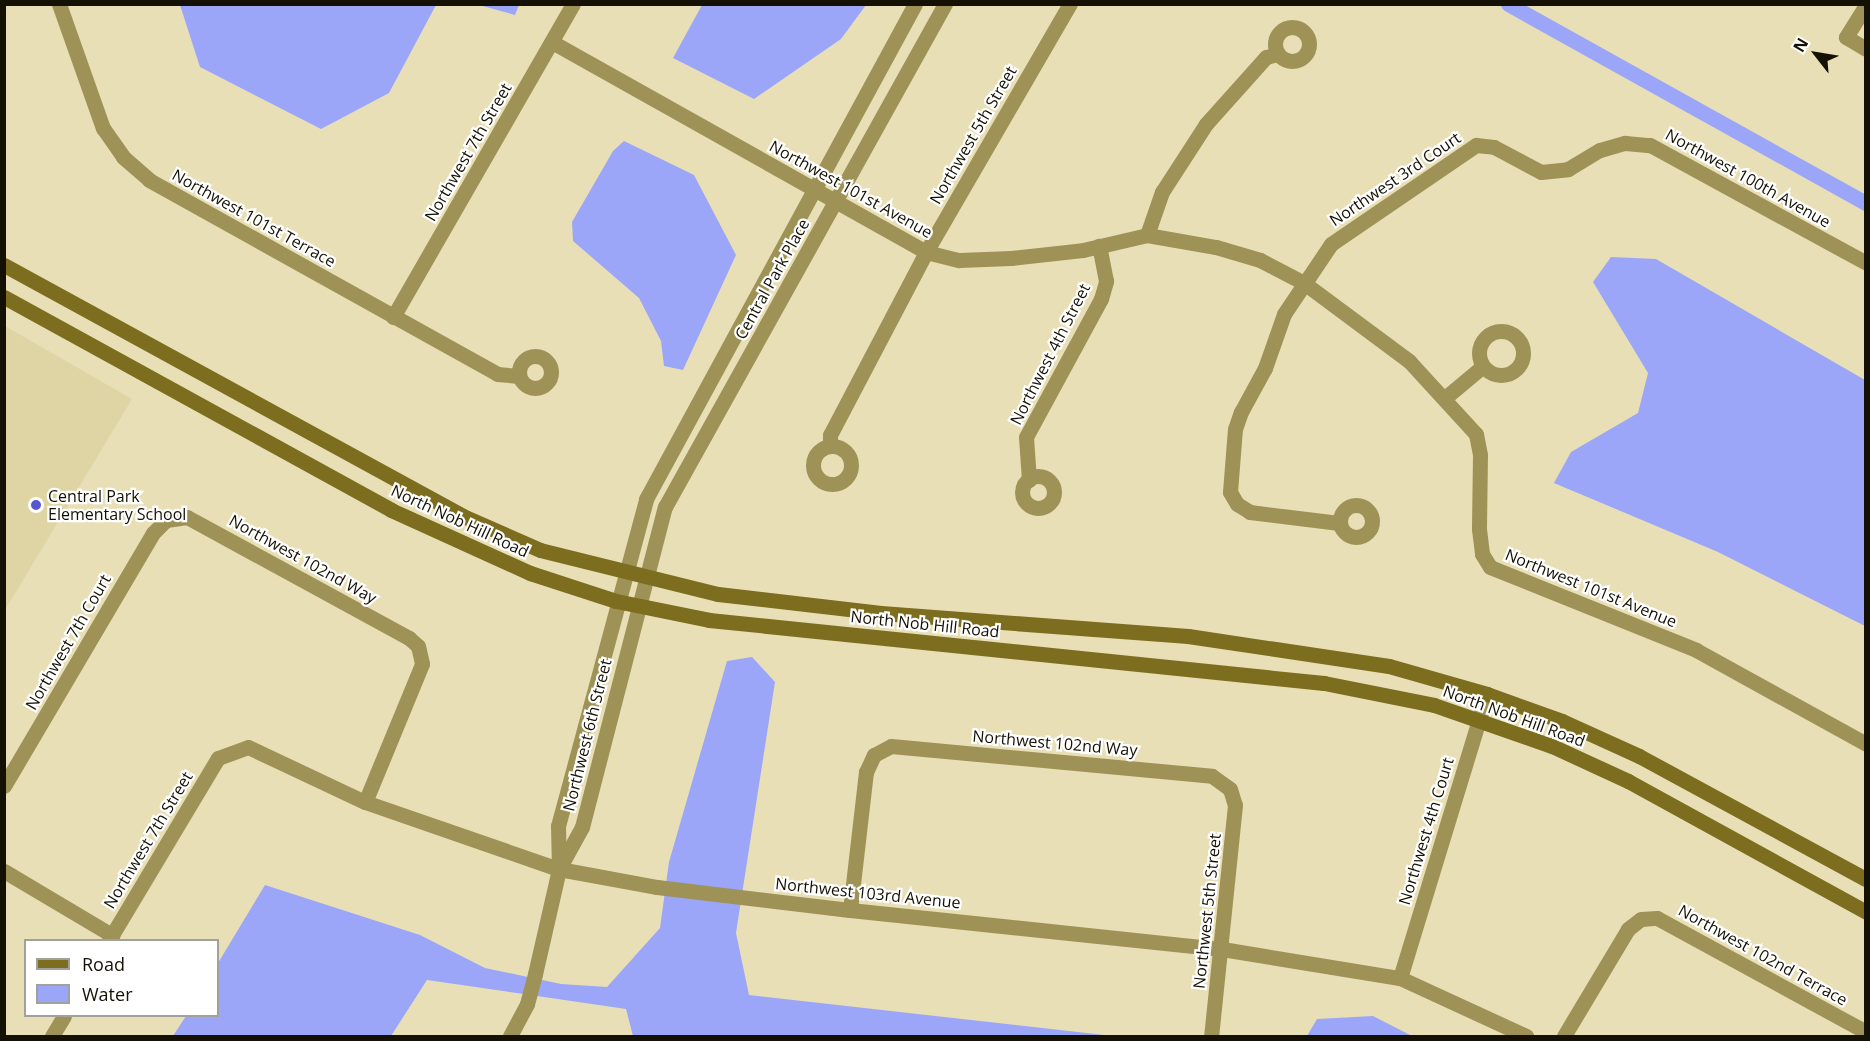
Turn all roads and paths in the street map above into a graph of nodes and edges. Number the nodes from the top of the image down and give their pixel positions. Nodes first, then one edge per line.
1 (59, 4) edge
2 (573, 4) edge
3 (915, 4) edge
4 (945, 4) edge
5 (1070, 4) edge
6 (1866, 5) edge
7 (552, 42) junction
8 (1866, 49) edge
9 (1278, 54) dead end
10 (1541, 172) joint
11 (813, 188) junction
12 (836, 201) junction
13 (1147, 235) junction
14 (1099, 246) junction
15 (926, 252) junction
16 (1866, 263) edge
17 (4, 265) edge
18 (1304, 283) junction
19 (4, 297) edge
20 (393, 317) junction
21 (1483, 366) dead end
22 (519, 376) dead end
23 (1446, 397) junction
24 (830, 446) dead end
25 (1029, 480) dead end
26 (166, 520) joint
27 (1339, 523) dead end
28 (624, 572) junction
29 (647, 577) junction
30 (616, 601) junction
31 (639, 606) junction
32 (1487, 694) junction
33 (1479, 719) junction
34 (1866, 744) edge
35 (218, 758) joint
36 (4, 786) edge
37 (1230, 789) joint
38 (365, 802) junction
39 (559, 869) junction
40 (4, 871) edge
41 (1866, 879) edge
42 (1862, 908) edge
43 (850, 910) junction
44 (110, 938) edge
45 (1222, 949) junction
46 (1400, 978) junction
47 (63, 1017) edge
48 (1866, 1032) edge
49 (52, 1036) edge
50 (510, 1036) edge
51 (1211, 1036) edge
52 (1526, 1036) edge
53 (1564, 1036) edge

1 - 20 street, Northwest 101st Terrace
2 - 7 street, Northwest 7th Street
3 - 11 street, Central Park Place
4 - 12 street, Central Park Place
5 - 15 street, Northwest 5th Street
6 - 8 street
7 - 11 street, Northwest 101st Avenue
7 - 20 street, Northwest 7th Street
9 - 13 street
10 - 16 street, Northwest 100th Avenue
10 - 18 street, Northwest 3rd Court
11 - 12 street, Northwest 101st Avenue
11 - 28 street, Central Park Place
12 - 15 street, Northwest 101st Avenue
12 - 29 street, Central Park Place
13 - 14 street, Northwest 101st Avenue
13 - 18 street, Northwest 101st Avenue
14 - 15 street, Northwest 101st Avenue
14 - 25 street, Northwest 4th Street
15 - 24 street, Northwest 5th Street
17 - 28 main road, North Nob Hill Road
18 - 23 street, Northwest 101st Avenue
18 - 27 street, Northwest 3rd Court
19 - 30 main road, North Nob Hill Road
20 - 22 street, Northwest 101st Terrace
21 - 23 street
23 - 34 street, Northwest 101st Avenue
26 - 36 street, Northwest 7th Court
26 - 38 street, Northwest 102nd Way
28 - 29 main road, North Nob Hill Road
28 - 30 street, Central Park Place
29 - 31 street, Central Park Place
29 - 32 main road, North Nob Hill Road
30 - 31 main road, North Nob Hill Road
30 - 39 street, Northwest 6th Street
31 - 33 main road, North Nob Hill Road
31 - 39 street, Northwest 6th Street
32 - 33 street, Northwest 4th Court
32 - 41 main road, North Nob Hill Road
33 - 42 main road, North Nob Hill Road
33 - 46 street, Northwest 4th Court
35 - 38 street, Northwest 103rd Avenue
35 - 44 street, Northwest 7th Street
37 - 43 street, Northwest 102nd Way
37 - 45 street, Northwest 5th Street
38 - 39 street, Northwest 103rd Avenue
39 - 43 street, Northwest 103rd Avenue
39 - 50 street, Northwest 6th Street
40 - 44 street
43 - 45 street, Northwest 103rd Avenue
45 - 46 street, Northwest 103rd Avenue
45 - 51 street, Northwest 5th Street
46 - 52 street, Northwest 103rd Avenue
47 - 49 street
48 - 53 street, Northwest 102nd Terrace

